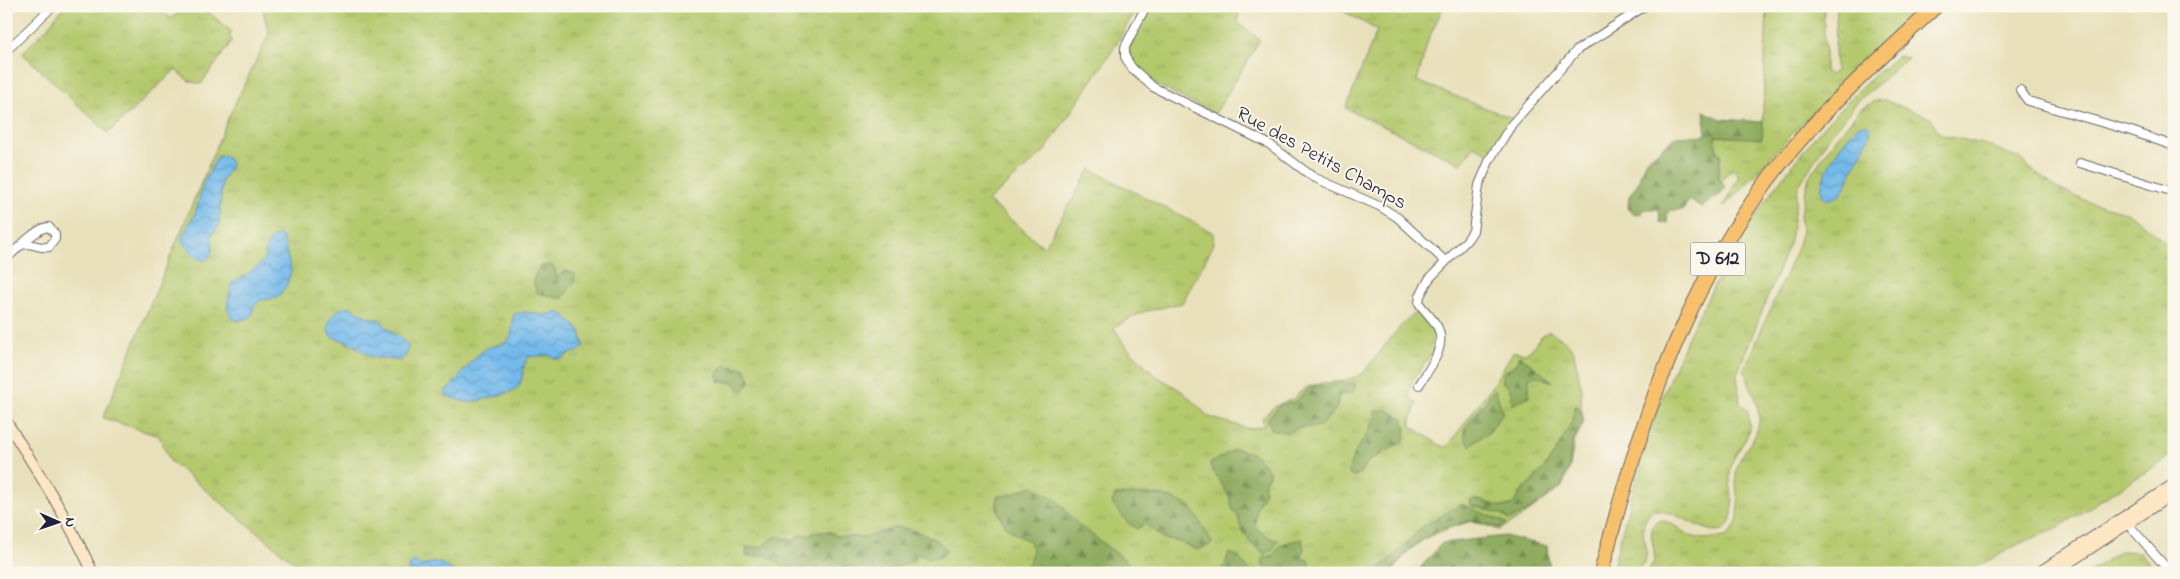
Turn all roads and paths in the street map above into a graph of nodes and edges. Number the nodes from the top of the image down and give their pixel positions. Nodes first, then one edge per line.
1 (52, 6) edge
2 (1146, 6) edge
3 (1645, 6) edge
4 (1936, 6) edge
5 (6, 51) edge
6 (2020, 90) dead end
7 (2174, 146) edge
8 (2080, 163) dead end
9 (2174, 192) edge
10 (22, 245) dead end
11 (6, 259) edge
12 (1445, 261) junction
13 (1419, 385) dead end
14 (6, 421) edge
15 (2174, 484) edge
16 (2174, 493) edge
17 (2128, 524) junction
18 (92, 573) edge
19 (1600, 573) edge
20 (2038, 573) edge
21 (2053, 573) edge
22 (2171, 573) edge

1 - 5 street
2 - 12 street, Rue des Petits Champs
3 - 12 street
4 - 19 highway, D 612
6 - 7 street
8 - 9 street
10 - 11 street
12 - 13 street
14 - 18 main road
15 - 20 main road
16 - 17 main road
17 - 21 main road
17 - 22 street

